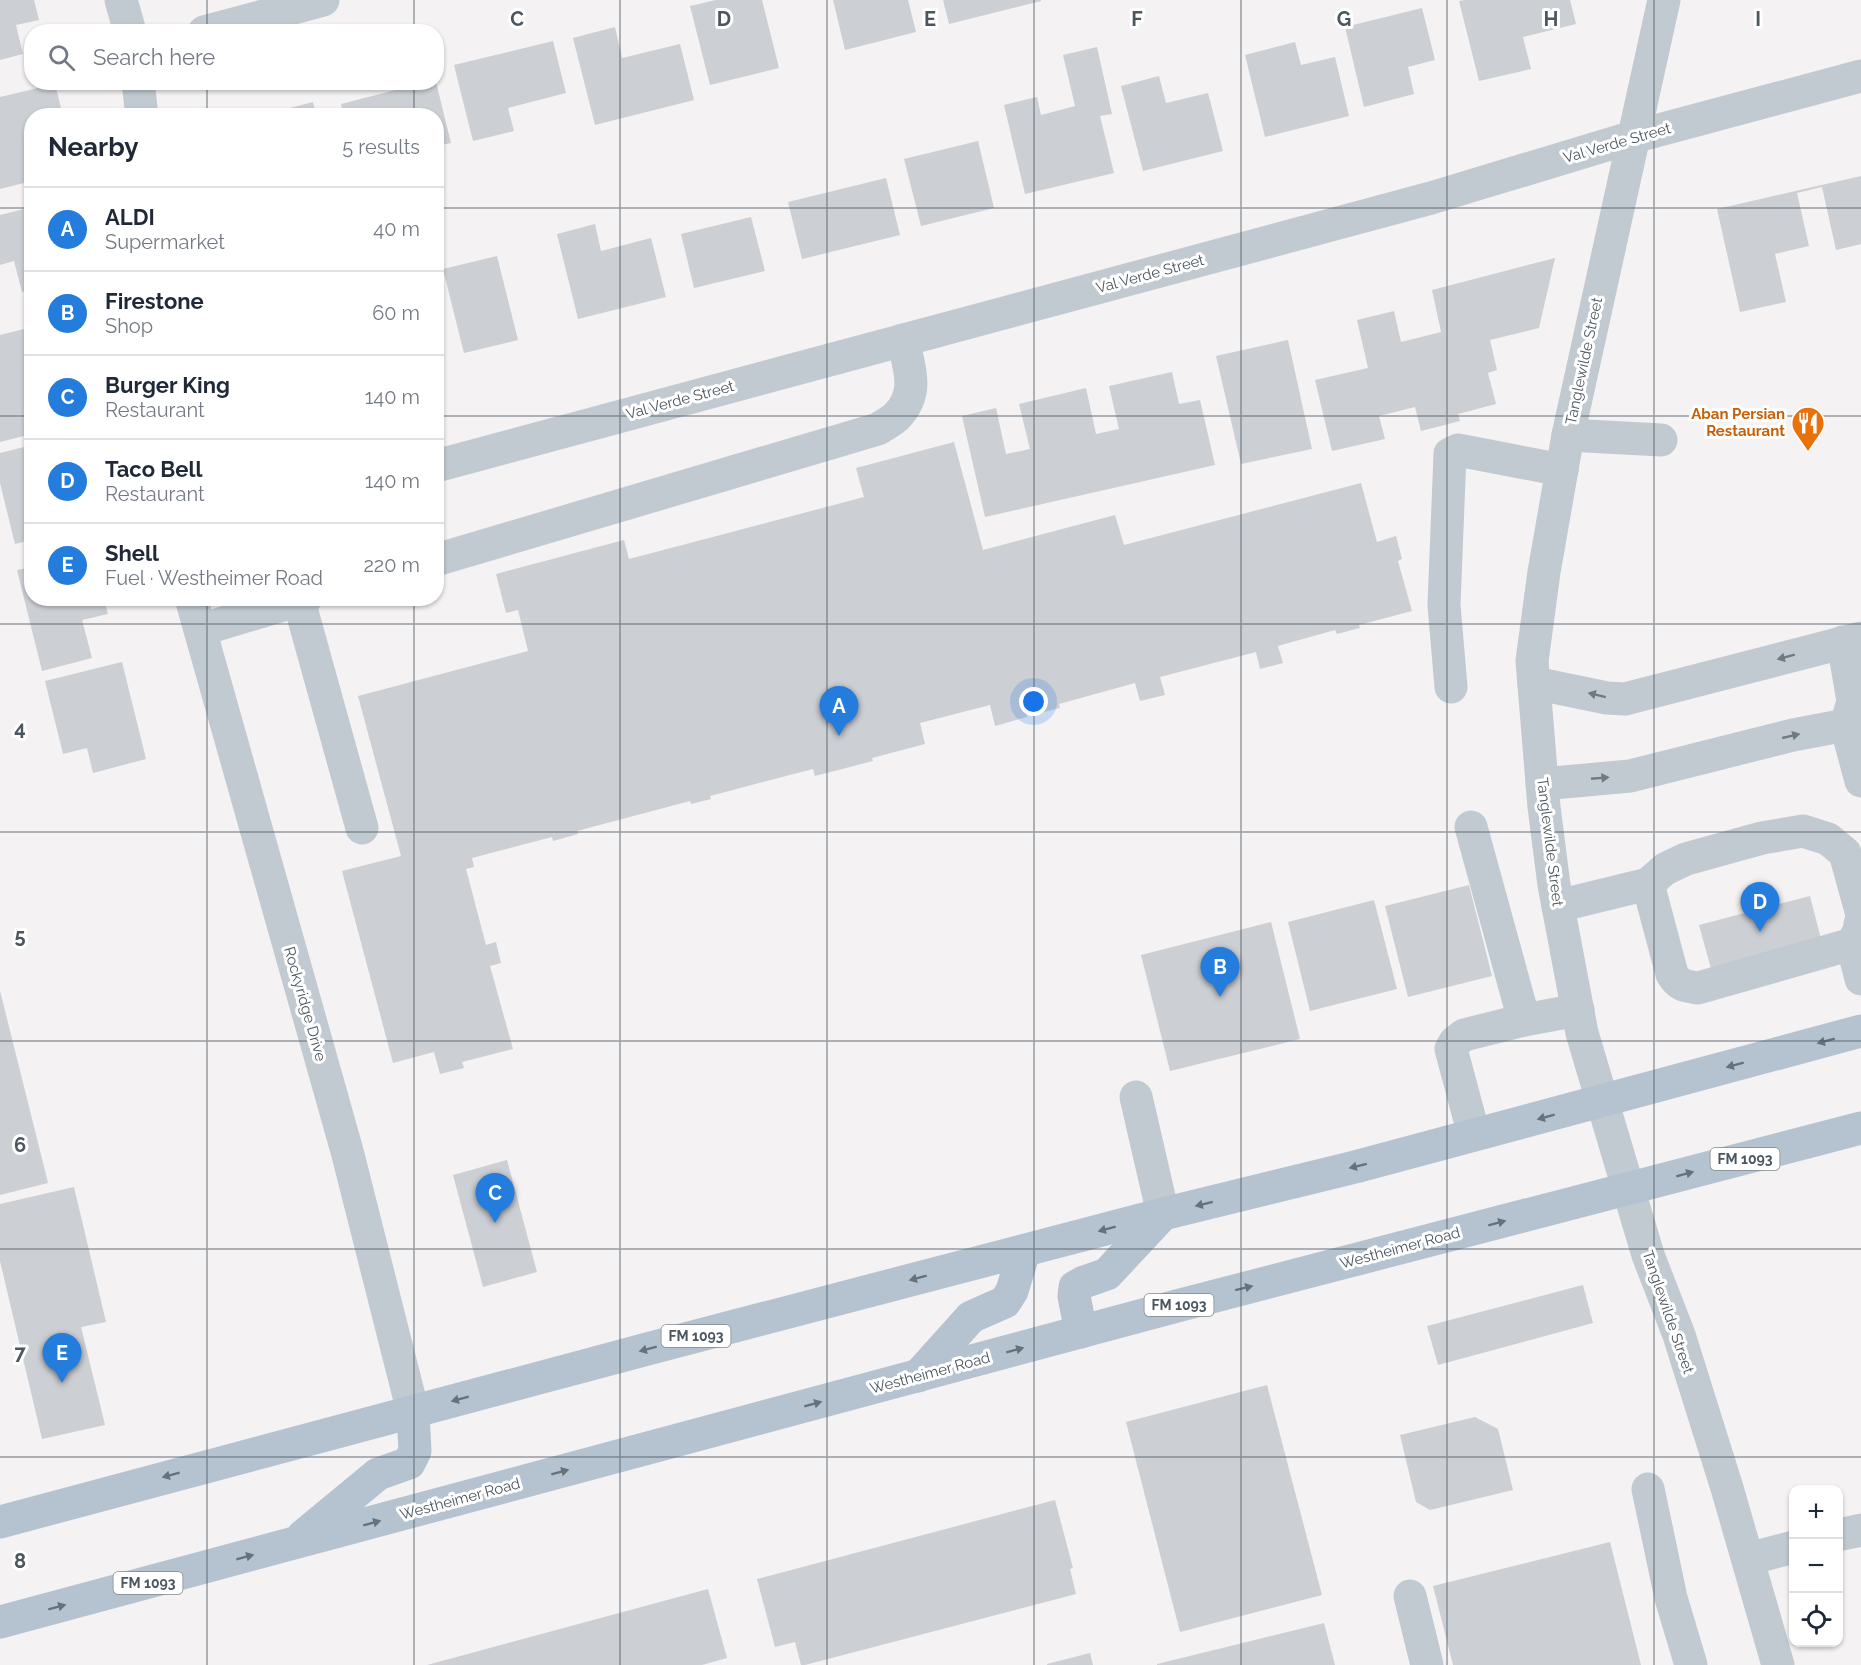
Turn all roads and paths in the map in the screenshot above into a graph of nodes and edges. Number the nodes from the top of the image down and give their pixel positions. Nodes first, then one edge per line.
1 (121, 0) edge
2 (323, 0) edge
3 (1664, 0) edge
4 (128, 24) edge
5 (234, 24) edge
6 (1861, 76) edge
7 (139, 90) edge
8 (141, 108) edge
9 (1633, 137) junction
10 (903, 340) junction
11 (1568, 435) junction
12 (1661, 440) dead end
13 (444, 464) edge
14 (1562, 470) junction
15 (444, 558) edge
16 (193, 606) edge
17 (282, 606) edge
18 (304, 606) edge
19 (200, 630) junction
20 (1852, 640) edge
21 (1534, 683) junction
22 (1451, 687) dead end
23 (1846, 726) junction
24 (1861, 780) edge
25 (1542, 784) junction
26 (1471, 827) dead end
27 (362, 828) dead end
28 (1648, 884) junction
29 (1558, 906) junction
30 (1861, 912) edge
31 (1852, 944) junction
32 (1861, 979) edge
33 (1578, 1010) junction
34 (1524, 1020) junction
35 (1861, 1031) edge
36 (1136, 1097) dead end
37 (1602, 1101) junction
38 (1861, 1128) edge
39 (1474, 1135) junction
40 (1629, 1189) junction
41 (1164, 1214) junction
42 (1024, 1251) junction
43 (1081, 1332) junction
44 (918, 1376) junction
45 (413, 1412) junction
46 (1648, 1489) dead end
47 (0, 1522) edge
48 (1861, 1529) edge
49 (1843, 1534) edge
50 (295, 1543) junction
51 (1789, 1548) edge
52 (1748, 1559) junction
53 (1410, 1596) dead end
54 (0, 1622) edge
55 (1426, 1665) edge
56 (1691, 1665) edge
57 (1778, 1665) edge

1 - 4 street
2 - 5 street
3 - 9 street, Tanglewilde Street
6 - 9 street, Val Verde Street
7 - 8 street
9 - 10 street, Val Verde Street
9 - 11 street, Tanglewilde Street
10 - 13 street, Val Verde Street
10 - 15 street
11 - 12 street
11 - 14 street, Tanglewilde Street
14 - 21 street, Tanglewilde Street
14 - 22 street
16 - 19 street, Rockyridge Drive
17 - 19 street
18 - 27 street
19 - 45 street, Rockyridge Drive
20 -> 21 street
20 - 23 street
21 - 25 street, Tanglewilde Street
23 - 24 street
25 -> 23 street
25 - 29 street, Tanglewilde Street
26 - 34 street
28 - 29 street
28 - 30 street
28 - 31 street
29 - 33 street, Tanglewilde Street
30 - 31 street
31 - 32 street
33 - 34 street
33 - 37 street, Tanglewilde Street
34 - 39 street
35 -> 37 main road, FM 1093
36 - 41 street
37 -> 39 main road, FM 1093
37 - 40 street, Tanglewilde Street
40 -> 38 main road, Westheimer Road / FM 1093
39 -> 41 main road, FM 1093
43 -> 40 main road, Westheimer Road / FM 1093
40 - 52 street, Tanglewilde Street
41 -> 42 main road, FM 1093
41 - 43 main road
42 - 44 main road
42 -> 45 main road, FM 1093
44 -> 43 main road, Westheimer Road / FM 1093
50 -> 44 main road, Westheimer Road / FM 1093
45 -> 47 main road, FM 1093
45 - 50 main road
46 - 56 street
48 - 49 street
54 -> 50 main road, Westheimer Road / FM 1093
51 - 52 street
52 - 57 street, Tanglewilde Street
53 - 55 street

